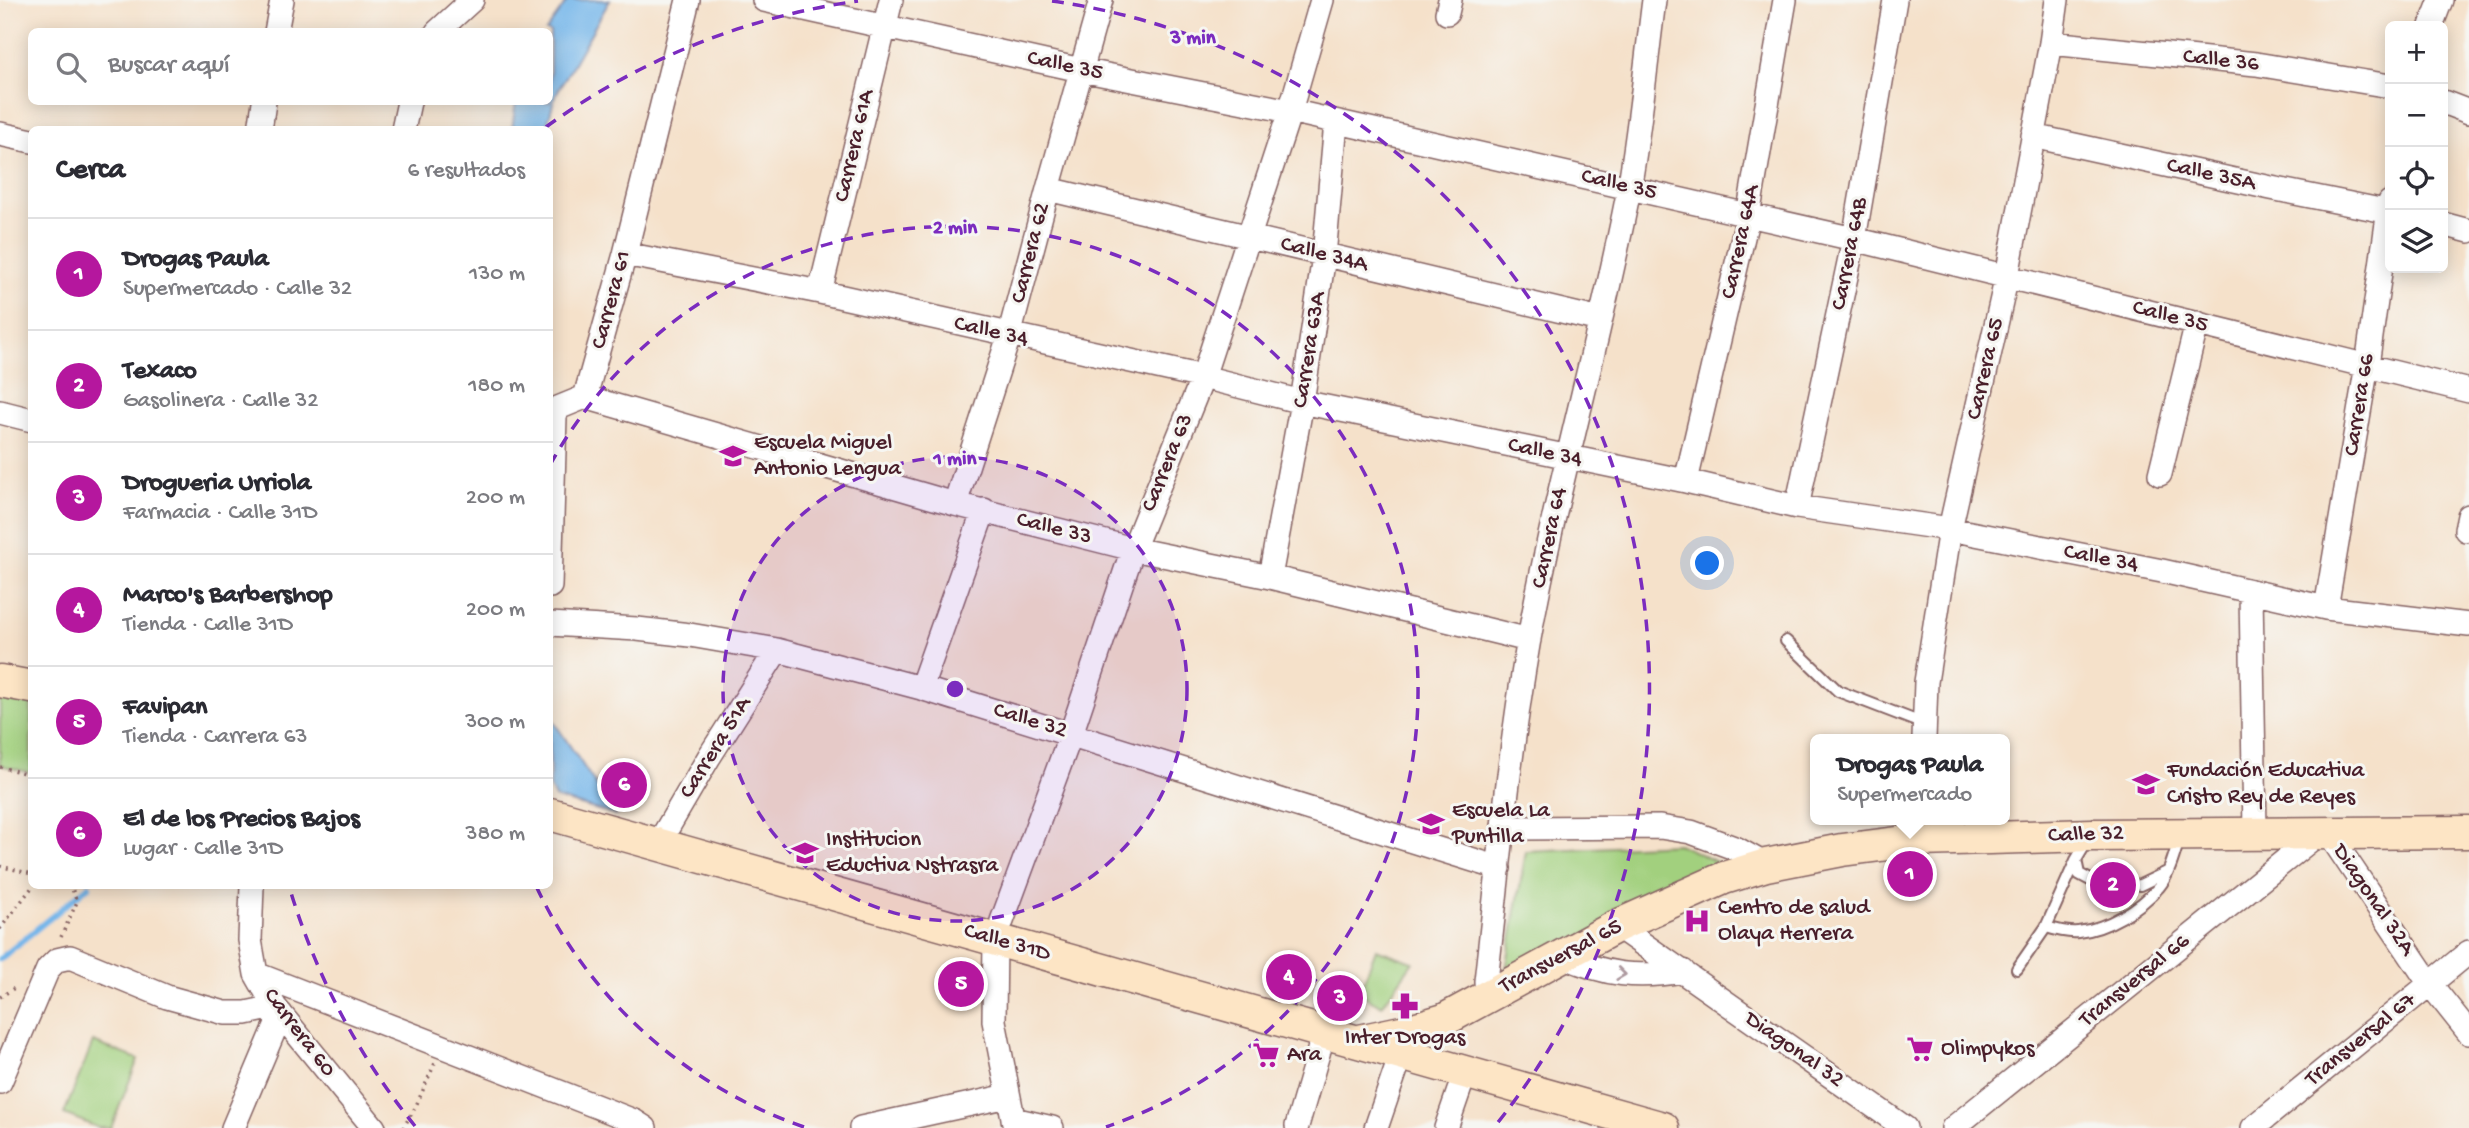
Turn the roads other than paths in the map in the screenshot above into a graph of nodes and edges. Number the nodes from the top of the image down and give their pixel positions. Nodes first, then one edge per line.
1 (282, 0) edge
2 (472, 0) edge
3 (688, 0) edge
4 (764, 0) edge
5 (891, 0) edge
6 (1101, 0) edge
7 (1322, 0) edge
8 (1654, 0) edge
9 (1785, 0) edge
10 (1895, 0) edge
11 (2057, 0) edge
12 (2441, 0) edge
13 (2433, 21) edge
14 (883, 27) junction
15 (277, 28) edge
16 (441, 28) edge
17 (2051, 43) junction
18 (1081, 70) junction
19 (2385, 85) edge
20 (2448, 104) edge
21 (264, 105) edge
22 (408, 105) edge
23 (1290, 111) junction
24 (2469, 111) edge
25 (1336, 122) junction
26 (261, 126) edge
27 (404, 126) edge
28 (0, 134) edge
29 (2033, 136) junction
30 (28, 140) edge
31 (1629, 187) junction
32 (1048, 188) junction
33 (2385, 207) edge
34 (2390, 210) edge
35 (1748, 216) junction
36 (2448, 225) edge
37 (2469, 231) edge
38 (1248, 236) junction
39 (1854, 239) junction
40 (625, 254) junction
41 (1324, 256) junction
42 (2007, 276) junction
43 (820, 292) junction
44 (1600, 320) junction
45 (2196, 323) junction
46 (1009, 336) junction
47 (2367, 365) junction
48 (1203, 377) junction
49 (2469, 391) edge
50 (585, 397) junction
51 (1302, 402) junction
52 (0, 412) edge
53 (28, 419) edge
54 (1566, 458) junction
55 (2160, 474) dead end
56 (1686, 481) junction
57 (553, 484) edge
58 (955, 504) junction
59 (1797, 507) junction
60 (984, 510) junction
61 (1950, 528) junction
62 (1133, 549) junction
63 (1270, 577) junction
64 (2251, 592) junction
65 (2326, 608) junction
66 (553, 624) edge
67 (2469, 625) edge
68 (1529, 640) junction
69 (1786, 641) dead end
70 (777, 650) junction
71 (0, 681) edge
72 (28, 687) edge
73 (921, 688) junction
74 (1924, 731) edge
75 (1071, 734) junction
76 (553, 815) edge
77 (1503, 828) junction
78 (1920, 830) edge
79 (2255, 832) junction
80 (2469, 832) edge
81 (2182, 833) junction
82 (2323, 834) junction
83 (657, 846) junction
84 (2084, 847) junction
85 (1766, 865) junction
86 (1499, 868) junction
87 (2167, 872) junction
88 (2094, 882) dead end
89 (2140, 885) dead end
90 (252, 889) edge
91 (1617, 926) junction
92 (2046, 927) junction
93 (999, 931) junction
94 (2469, 952) edge
95 (1563, 956) junction
96 (2017, 969) dead end
97 (1683, 971) junction
98 (256, 974) junction
99 (2430, 984) junction
100 (1487, 997) junction
101 (278, 1010) junction
102 (2469, 1032) edge
103 (1324, 1033) junction
104 (1354, 1042) junction
105 (1401, 1055) junction
106 (1465, 1073) junction
107 (0, 1082) edge
108 (1008, 1096) junction
109 (1014, 1123) edge
110 (1297, 1126) dead end
111 (233, 1128) edge
112 (374, 1128) edge
113 (645, 1128) edge
114 (860, 1128) edge
115 (1052, 1128) edge
116 (1376, 1128) edge
117 (1446, 1128) edge
118 (1663, 1128) edge
119 (1905, 1128) edge
120 (1953, 1128) edge
121 (2252, 1128) edge

1 - 15 street
2 - 16 street
3 - 40 street, Carrera 61
4 - 14 street, Calle 35
5 - 14 street, Carrera 61A
6 - 18 street, Carrera 62
7 - 23 street, Carrera 63
8 - 31 street, Carrera 64
9 - 35 street, Carrera 64A
10 - 39 street, Carrera 64B
11 - 17 street, Carrera 65
12 - 13 street
14 - 18 street, Calle 35
14 - 43 street, Carrera 61A
17 - 19 street, Calle 36
17 - 29 street, Carrera 65
18 - 23 street, Calle 35
18 - 32 street, Carrera 62
20 - 24 street
21 - 26 street
22 - 27 street
23 - 25 street, Calle 35
23 - 38 street, Carrera 63
25 - 31 street, Calle 35
25 - 41 street, Carrera 63A
28 - 30 street
29 - 33 street, Calle 35A
29 - 42 street, Carrera 65
31 - 35 street, Calle 35
31 - 44 street, Carrera 64
32 - 38 street, Calle 34A
32 - 46 street, Carrera 62
34 - 47 street, Carrera 66
35 - 39 street, Calle 35
35 - 56 street, Carrera 64A
36 - 37 street
38 - 41 street, Calle 34A
38 - 48 street, Carrera 63
39 - 42 street, Calle 35
39 - 59 street, Carrera 64B
40 - 43 street, Calle 34
40 - 50 street, Carrera 61
41 - 44 street, Calle 34A
41 - 51 street, Carrera 63A
42 - 45 street, Calle 35
42 - 61 street, Carrera 65
43 - 46 street, Calle 34
44 - 54 street, Carrera 64
45 - 47 street, Calle 35
45 - 55 street
46 - 48 street, Calle 34
46 - 58 street, Carrera 62
47 - 49 street, Calle 35
47 - 65 street, Carrera 66
48 - 51 street, Calle 34
48 - 62 street, Carrera 63
50 - 57 street
50 - 58 street, Calle 33
51 - 54 street, Calle 34
51 - 63 street, Carrera 63A
52 - 53 street
54 - 56 street, Calle 34
54 - 68 street, Carrera 64
56 - 59 street, Calle 34
58 - 60 street, Calle 33
59 - 61 street, Calle 34
60 - 62 street, Calle 33
60 - 73 street
61 - 64 street, Calle 34
61 - 74 street, Carrera 65
62 - 63 street, Calle 33
62 - 75 street, Carrera 63
63 - 68 street, Calle 33
64 - 65 street, Calle 34
64 - 79 street
65 - 67 street, Calle 34
66 - 70 street, Calle 32
68 - 77 street, Carrera 64
69 - 74 lane
70 - 73 street, Calle 32
70 - 83 street, Carrera 51A
71 - 72 street
73 - 75 street, Calle 32
75 - 86 street, Calle 32
75 - 93 street, Carrera 63
76 - 83 street, Calle 31D
77 - 85 street
77 - 86 street, Carrera 64
78 - 84 street, Calle 32
78 - 85 street, Calle 32
79 - 81 street, Calle 32
79 - 82 street, Calle 32
80 - 82 street, Calle 32
81 - 84 street, Calle 32
81 - 87 lane
82 - 99 street, Diagonal 32A
82 - 120 street, Transversal 66
83 - 93 street, Calle 31D
84 - 88 lane
84 - 92 lane
85 - 91 street, Transversal 65
86 - 100 street, Carrera 64
87 - 89 lane
87 - 92 lane
90 - 98 street, Carrera 60
91 - 95 street, Transversal 65
91 - 97 street, Diagonal 32
92 - 96 lane
93 - 103 street, Calle 31D
93 - 108 street, Carrera 63
94 - 99 street, Transversal 67
95 -> 97 street
95 - 100 street, Transversal 65
97 - 119 street, Diagonal 32
98 - 101 street, Carrera 60
98 - 113 street
99 - 102 street, Diagonal 32A
99 - 121 street, Transversal 67
100 - 104 street, Transversal 65
101 - 107 street
101 - 111 street
101 - 112 street, Carrera 60
103 - 104 street, Calle 31D
103 - 110 street
104 - 105 street, Calle 31D
105 - 106 street, Calle 31D
105 - 116 street
106 - 117 street
106 - 118 street, Calle 31D
108 - 109 street, Carrera 63
108 - 114 street
109 - 115 street

